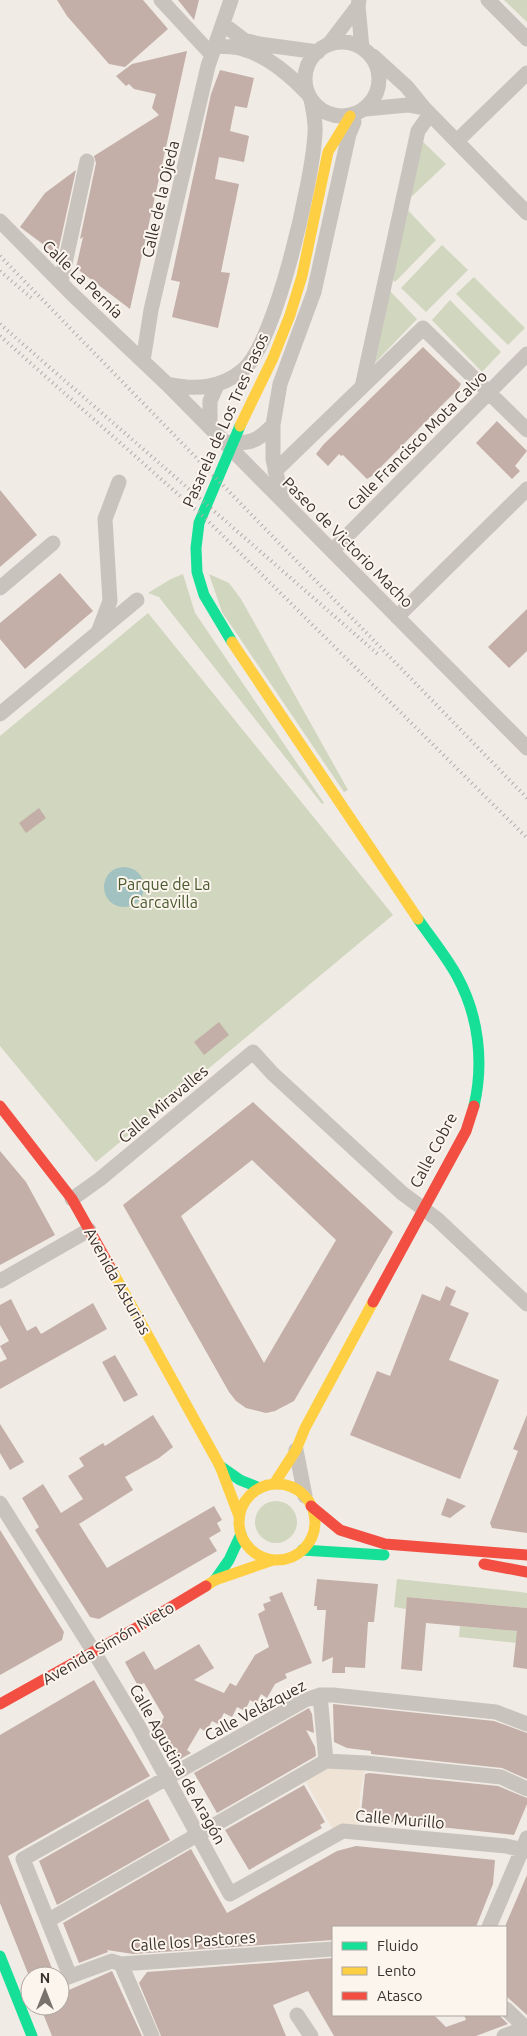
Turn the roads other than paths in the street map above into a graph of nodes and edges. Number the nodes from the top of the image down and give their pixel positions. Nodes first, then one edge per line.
1 (161, 0) edge
2 (231, 0) edge
3 (488, 0) edge
4 (358, 3) edge
5 (223, 24) junction
6 (527, 39) edge
7 (316, 49) junction
8 (365, 50) junction
9 (213, 51) junction
10 (527, 73) edge
11 (313, 101) junction
12 (427, 111) junction
13 (358, 113) junction
14 (457, 141) junction
15 (328, 152) junction
16 (87, 161) dead end
17 (527, 213) edge
18 (0, 221) edge
19 (61, 282) junction
20 (527, 354) edge
21 (143, 361) junction
22 (250, 363) junction
23 (167, 384) junction
24 (280, 384) junction
25 (217, 385) junction
26 (362, 387) junction
27 (488, 392) junction
28 (274, 425) junction
29 (210, 427) junction
30 (527, 430) edge
31 (224, 442) junction
32 (275, 471) junction
33 (119, 482) dead end
34 (527, 489) edge
35 (282, 500) junction
36 (53, 543) dead end
37 (332, 551) junction
38 (0, 588) edge
39 (137, 600) dead end
40 (397, 617) junction
41 (98, 631) junction
42 (0, 714) edge
43 (527, 748) edge
44 (330, 789) joint
45 (0, 1106) edge
46 (72, 1199) junction
47 (421, 1209) junction
48 (90, 1230) junction
49 (0, 1281) edge
50 (527, 1304) edge
51 (296, 1450) junction
52 (220, 1466) junction
53 (274, 1484) junction
54 (260, 1488) junction
55 (308, 1501) junction
56 (0, 1503) edge
57 (239, 1516) junction
58 (240, 1534) junction
59 (302, 1550) junction
60 (527, 1555) edge
61 (273, 1560) junction
62 (527, 1572) edge
63 (215, 1580) junction
64 (94, 1652) junction
65 (320, 1695) junction
66 (0, 1704) edge
67 (527, 1724) edge
68 (326, 1761) junction
69 (166, 1778) junction
70 (527, 1789) edge
71 (197, 1834) junction
72 (525, 1846) edge
73 (230, 1894) joint
74 (49, 1920) junction
75 (489, 1926) edge
76 (332, 1949) edge
77 (0, 1956) edge
78 (121, 1964) junction
79 (62, 1966) edge
80 (70, 1976) edge
81 (20, 1991) edge
82 (507, 2009) edge
83 (298, 2015) dead end
84 (28, 2016) edge
85 (526, 2029) edge
86 (32, 2036) edge
87 (152, 2036) edge
88 (311, 2036) edge
89 (504, 2036) edge

1 - 9 street
2 - 5 street, Calle de la Ojeda
3 - 6 street
4 - 7 street
4 - 8 street
5 - 7 street
5 - 9 street, Calle de la Ojeda
7 - 8 street
7 - 11 street
8 - 12 street
8 - 13 street
9 - 11 street
9 - 21 street, Calle de la Ojeda
10 - 14 street
11 - 13 street
11 - 15 street, Pasarela de Los Tres Pasos
11 - 22 street
12 - 13 street
12 - 14 street
12 - 26 street
13 - 15 main road, Pasarela de Los Tres Pasos
13 - 24 street
14 - 17 street
15 - 44 main road, Pasarela de Los Tres Pasos
16 - 19 street
18 - 19 street, Calle La Pernía
19 - 21 street, Calle La Pernía
20 - 27 street, Calle Francisco Mota Calvo
21 - 23 street, Paseo de Victorio Macho
22 - 24 street
22 - 25 street
23 - 25 street
23 - 29 street, Paseo de Victorio Macho
24 - 28 street
25 - 29 street
26 - 27 street
26 - 32 street
27 - 30 street
27 - 37 street, Calle Francisco Mota Calvo
28 - 31 street
28 - 32 street
29 - 31 street, Paseo de Victorio Macho
31 - 35 street, Paseo de Victorio Macho
32 - 35 street
33 - 41 street
34 - 40 street
35 - 37 street, Paseo de Victorio Macho
36 - 38 street
37 - 40 street, Paseo de Victorio Macho
39 - 41 street
40 - 43 street, Paseo de Victorio Macho
41 - 42 street
44 - 47 main road, Calle Cobre
45 - 46 main road, Avenida Asturias
46 - 47 street, Calle Miravalles
46 - 48 main road, Avenida Asturias
47 - 50 street
47 - 51 main road, Calle Cobre
48 - 49 street
48 - 52 main road, Avenida Asturias
51 - 53 main road, Calle Cobre
51 - 55 street
52 - 54 main road
52 - 57 main road, Avenida Asturias
53 - 54 main road
53 - 55 main road
54 - 57 main road
55 - 59 main road
55 - 60 main road
56 - 64 street, Calle Agustina de Aragón
57 - 58 main road
58 - 61 main road
58 - 63 main road, Avenida Simón Nieto
59 - 61 main road
59 - 62 main road
61 - 63 main road, Avenida Simón Nieto
63 - 64 main road, Avenida Simón Nieto
64 - 66 main road, Avenida Simón Nieto
64 - 69 street, Calle Agustina de Aragón
65 - 67 street, Calle Velázquez
65 - 68 street
65 - 69 street, Calle Velázquez
68 - 70 street
68 - 71 street
69 - 71 street, Calle Agustina de Aragón
69 - 74 street, Calle Velázquez
71 - 73 street, Calle Agustina de Aragón
71 - 74 street
72 - 73 street, Calle Murillo
72 - 75 street
74 - 79 street
76 - 78 street, Calle los Pastores
77 - 81 main road
78 - 80 street, Calle los Pastores
78 - 87 street
82 - 85 street
83 - 88 street
84 - 86 main road
85 - 89 street

